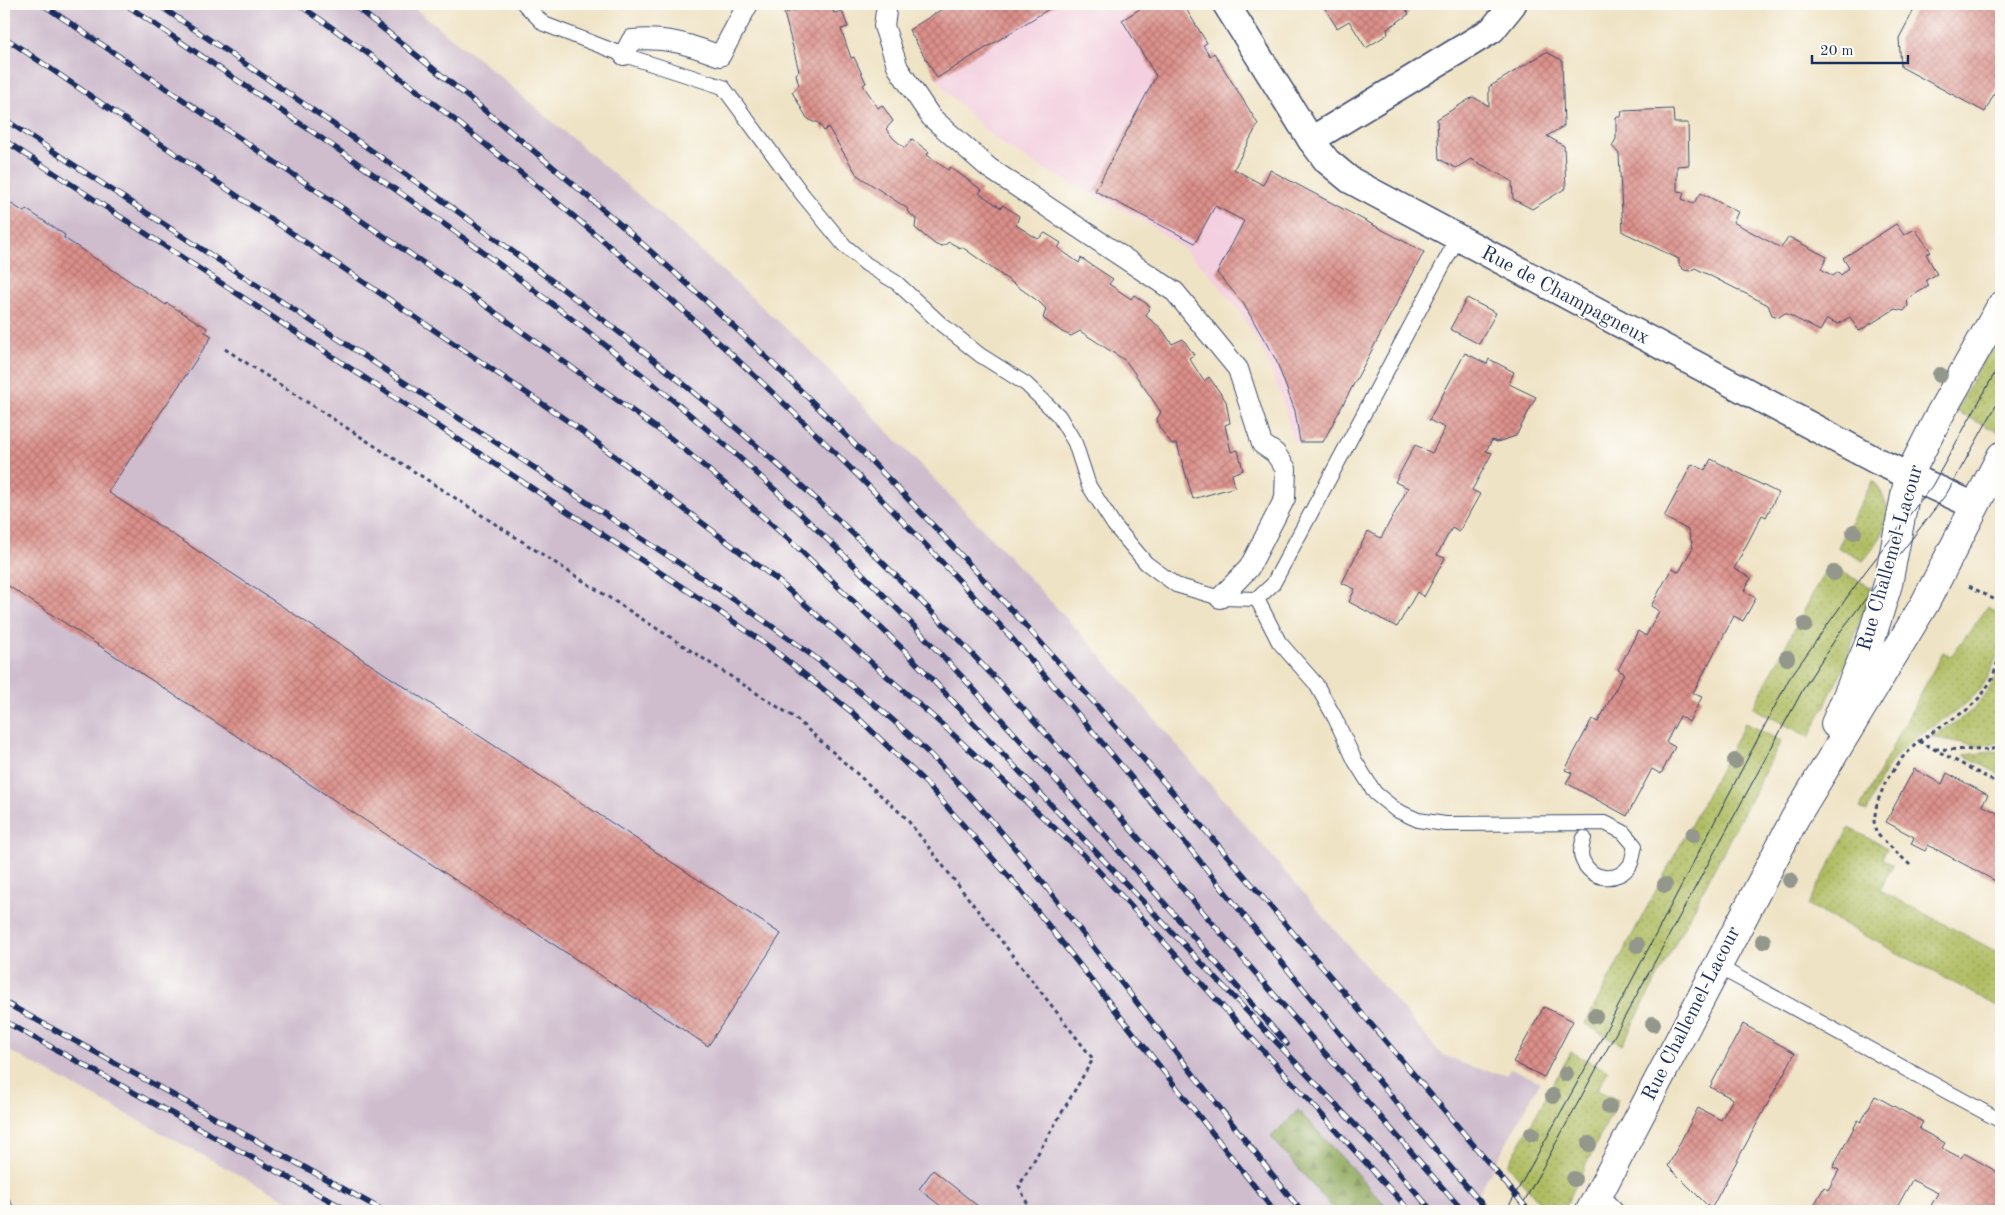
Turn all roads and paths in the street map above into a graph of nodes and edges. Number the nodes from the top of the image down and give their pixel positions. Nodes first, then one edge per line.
1 (524, 4) edge
2 (748, 4) edge
3 (887, 4) edge
4 (1226, 4) edge
5 (1514, 4) edge
6 (624, 55) junction
7 (1311, 140) junction
8 (1458, 239) junction
9 (2001, 306) edge
10 (226, 349) dead end
11 (2001, 456) edge
12 (1910, 475) junction
13 (1975, 506) junction
14 (1968, 585) dead end
15 (1220, 598) junction
16 (1257, 600) junction
17 (2001, 603) edge
18 (2001, 652) edge
19 (1919, 741) junction
20 (2001, 747) edge
21 (1933, 748) junction
22 (2001, 785) edge
23 (1795, 818) junction
24 (1584, 838) dead end
25 (1910, 865) dead end
26 (1717, 966) junction
27 (2001, 1121) edge
28 (4, 1205) edge
29 (1602, 1205) edge
30 (7, 1211) edge
31 (1031, 1211) edge

1 - 6 lane
2 - 6 street
3 - 15 street
4 - 7 street, Rue de Champagneux
5 - 7 street
6 - 15 lane
7 - 8 street, Rue de Champagneux
8 - 12 street, Rue de Champagneux
8 - 16 lane
9 - 12 street, Rue Challemel-Lacour
10 - 31 path
11 - 13 street, Rue Challemel-Lacour
12 - 13 street, Rue de Champagneux
12 - 23 street, Rue Challemel-Lacour
13 - 23 street, Rue Challemel-Lacour
14 - 17 path
15 - 16 lane
16 - 24 lane
18 - 19 path
19 - 21 path
19 - 25 path
20 - 21 path
21 - 22 path
23 - 26 street, Rue Challemel-Lacour
26 - 27 lane
26 - 29 street, Rue Challemel-Lacour
28 - 30 lane

